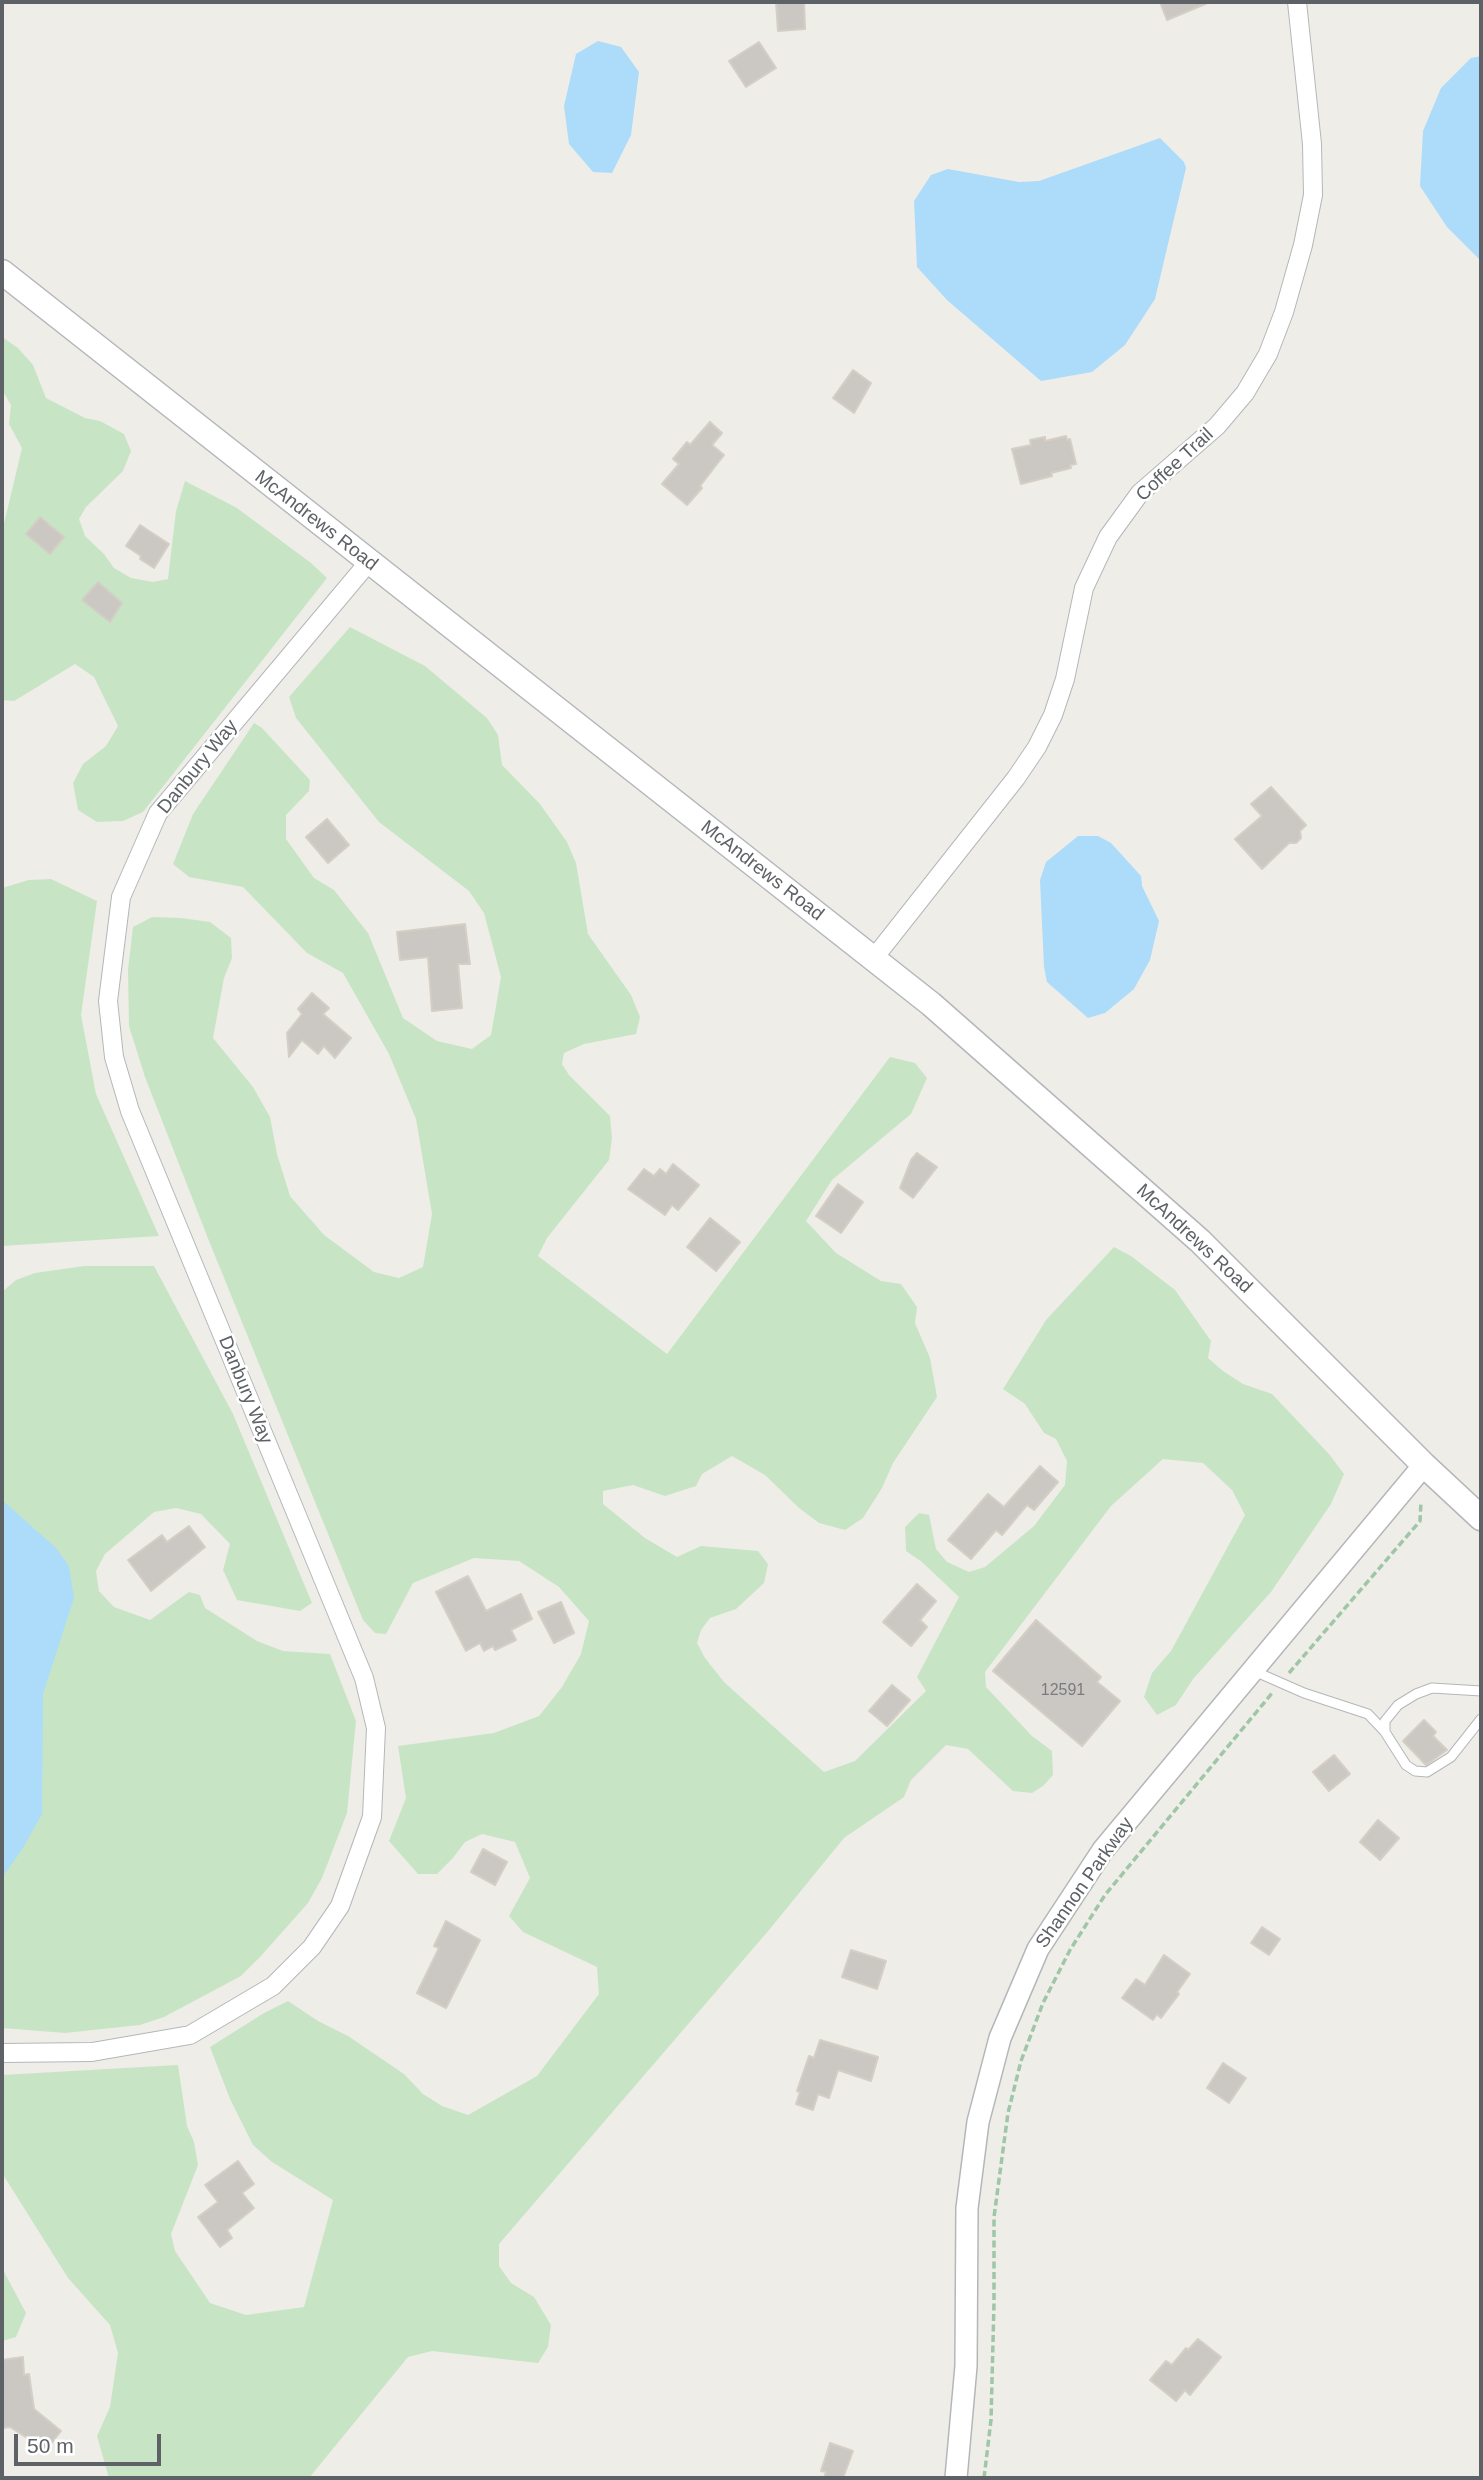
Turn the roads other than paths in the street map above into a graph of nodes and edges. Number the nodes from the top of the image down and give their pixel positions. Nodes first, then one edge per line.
1 (1297, 2) edge
2 (2, 272) edge
3 (368, 563) junction
4 (874, 958) junction
5 (1424, 1465) junction
6 (1481, 1518) edge
7 (1252, 1671) junction
8 (1481, 1690) edge
9 (1481, 1719) edge
10 (1385, 1732) junction
11 (2, 2053) edge
12 (956, 2478) edge

1 - 4 street, Coffee Trail
2 - 3 main road, McAndrews Road
3 - 4 main road, McAndrews Road
3 - 11 street, Danbury Way
4 - 5 main road, McAndrews Road
5 - 6 main road, McAndrews Road
5 - 7 street, Shannon Parkway
7 - 10 lane
7 - 12 street, Shannon Parkway
8 - 10 lane
9 - 10 lane

